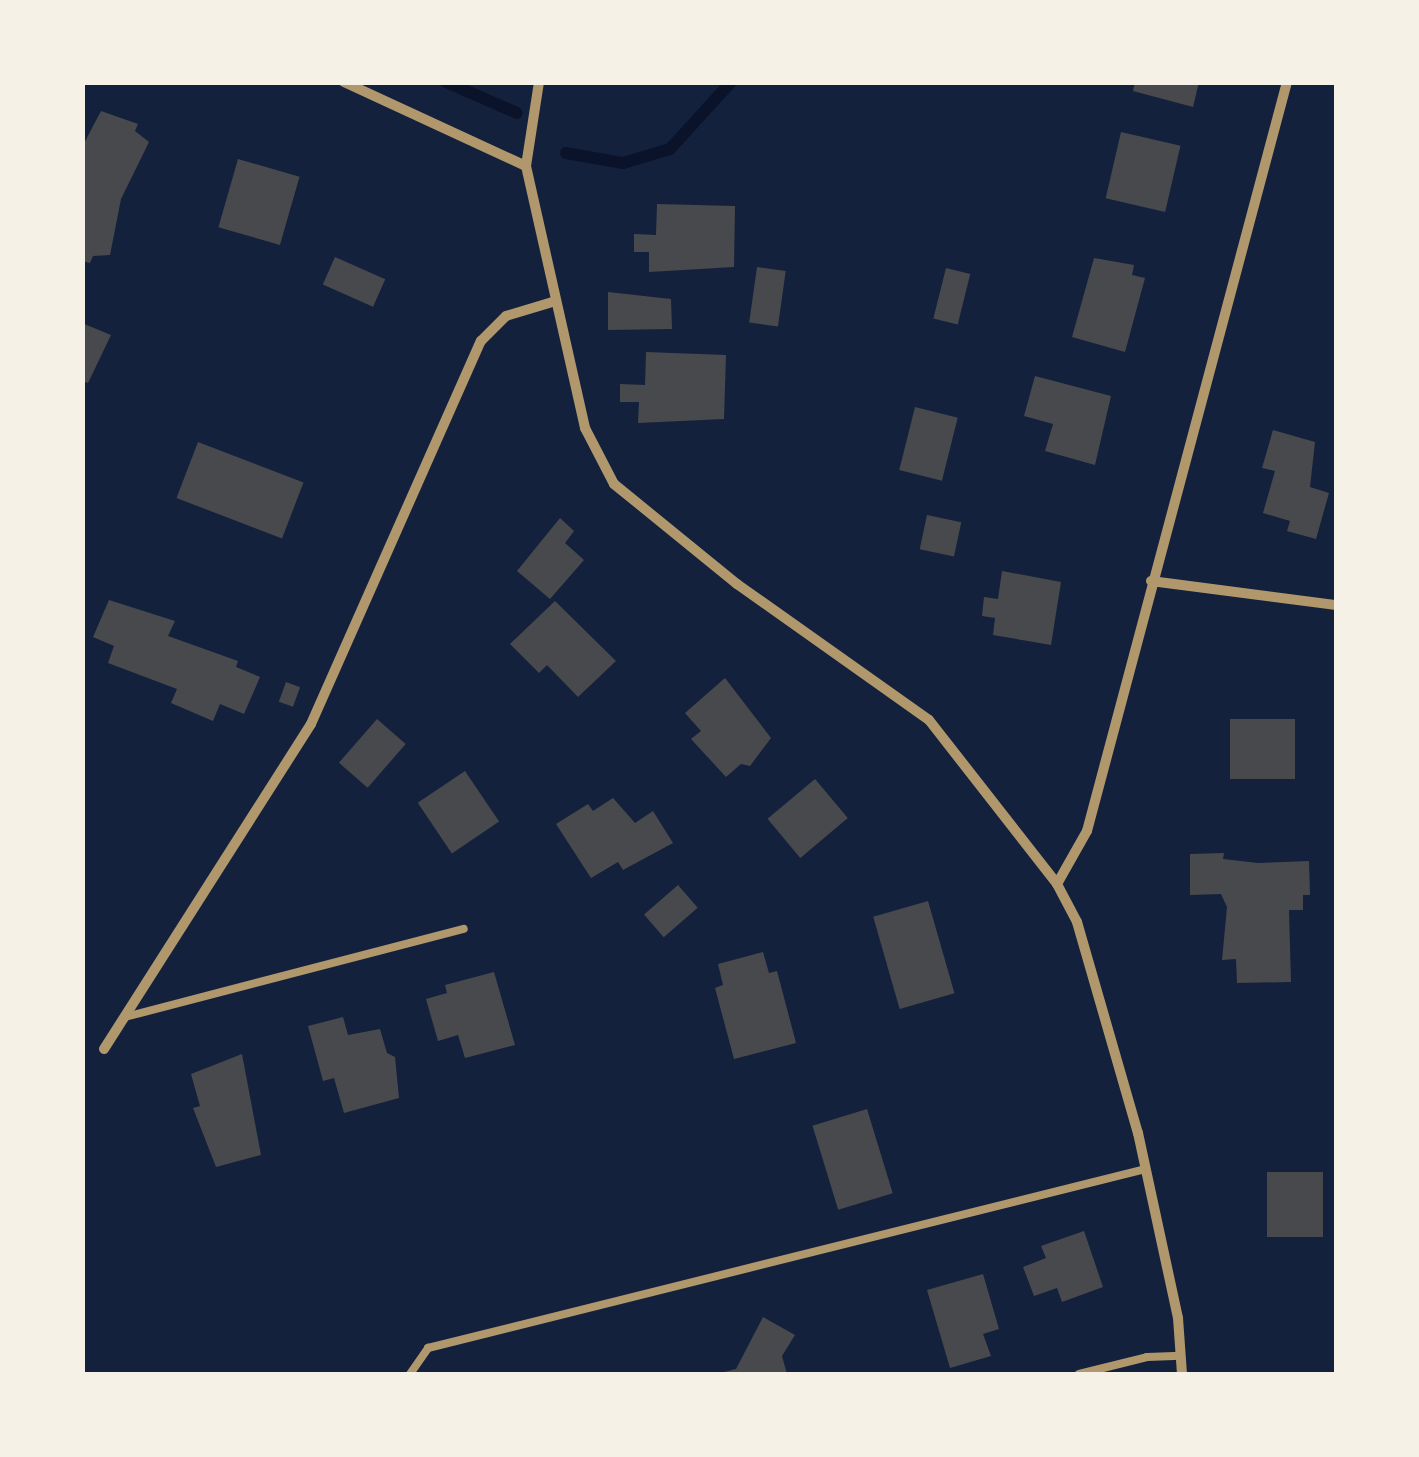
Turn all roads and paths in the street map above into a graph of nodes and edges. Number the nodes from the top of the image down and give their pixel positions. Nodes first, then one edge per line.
1 (344, 82) edge
2 (540, 82) edge
3 (1287, 82) edge
4 (526, 166) junction
5 (556, 301) junction
6 (1151, 581) junction
7 (1336, 605) edge
8 (1056, 884) junction
9 (464, 930) dead end
10 (125, 1017) junction
11 (104, 1049) dead end
12 (1146, 1169) junction
13 (1181, 1356) junction
14 (410, 1374) edge
15 (1079, 1374) edge
16 (1182, 1374) edge

1 - 4 street
2 - 4 street
3 - 6 street
4 - 5 street
5 - 8 street
5 - 10 street
6 - 7 street
6 - 8 street
8 - 12 street
9 - 10 lane
10 - 11 street
12 - 13 street
12 - 14 lane
13 - 15 lane
13 - 16 street

